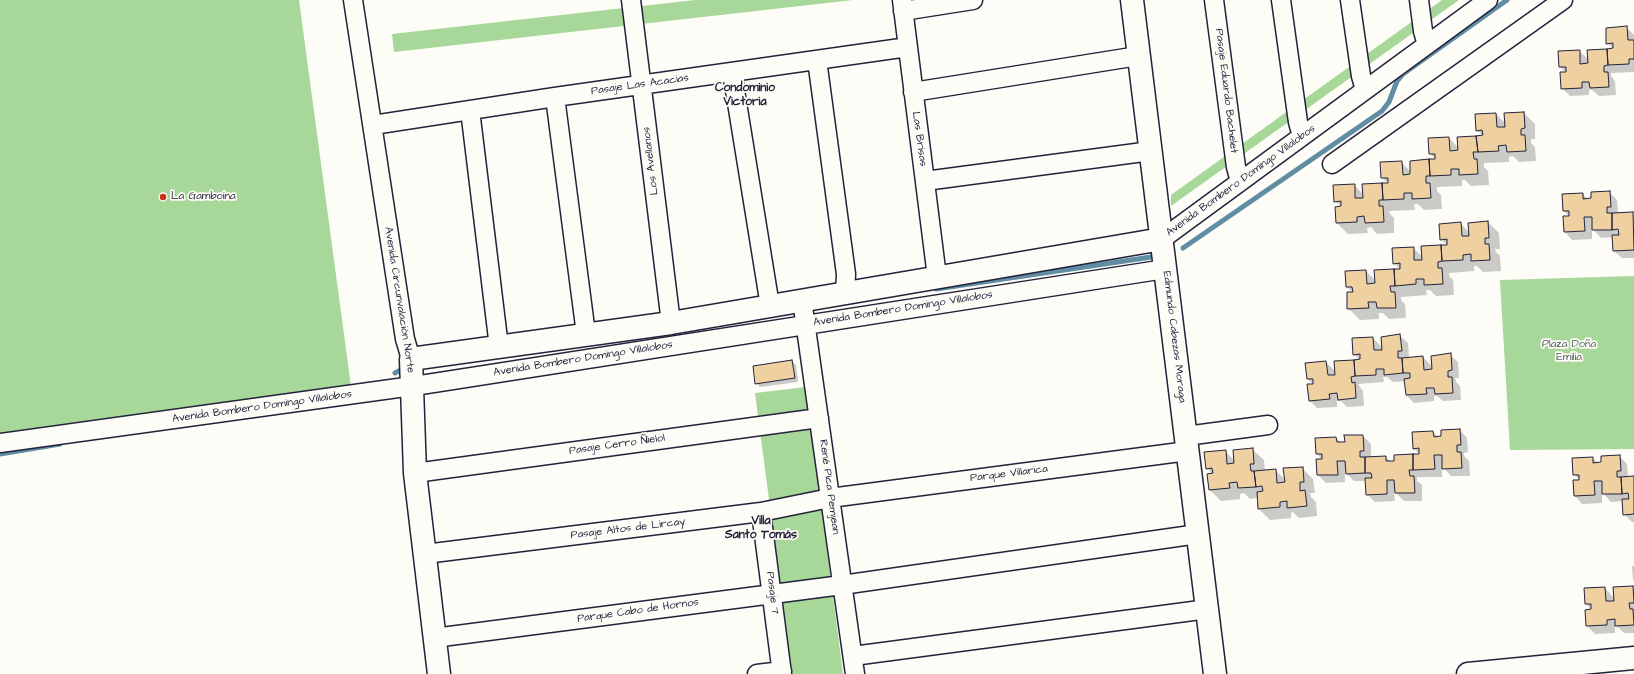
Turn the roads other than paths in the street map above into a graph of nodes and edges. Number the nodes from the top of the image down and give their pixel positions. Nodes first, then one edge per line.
1 (353, 0) edge
2 (631, 0) edge
3 (973, 0) edge
4 (1132, 0) edge
5 (1214, 0) edge
6 (1281, 0) edge
7 (1350, 0) edge
8 (1418, 0) edge
9 (1488, 0) edge
10 (1564, 0) edge
11 (902, 6) edge
12 (1427, 45) junction
13 (908, 47) junction
14 (1138, 56) junction
15 (817, 60) junction
16 (732, 72) junction
17 (642, 86) junction
18 (1365, 90) junction
19 (913, 92) junction
20 (554, 97) junction
21 (470, 110) junction
22 (373, 125) junction
23 (1302, 136) junction
24 (1151, 150) junction
25 (1332, 164) dead end
26 (925, 181) junction
27 (1240, 182) junction
28 (1162, 239) junction
29 (1165, 269) junction
30 (937, 277) junction
31 (845, 293) junction
32 (802, 300) junction
33 (770, 306) junction
34 (671, 323) junction
35 (806, 325) junction
36 (586, 334) junction
37 (500, 347) junction
38 (410, 359) junction
39 (411, 386) junction
40 (819, 418) junction
41 (1268, 424) dead end
42 (0, 443) edge
43 (1187, 444) junction
44 (416, 473) junction
45 (830, 498) junction
46 (761, 512) junction
47 (1198, 534) junction
48 (425, 554) junction
49 (842, 585) junction
50 (772, 593) junction
51 (1208, 609) junction
52 (434, 638) junction
53 (1634, 658) edge
54 (854, 665) edge
55 (782, 672) edge
56 (439, 674) edge
57 (757, 674) edge
58 (1215, 674) edge
59 (1468, 674) edge

1 - 22 street, Avenida Circunvalación Norte
2 - 17 street, Los Avellanos
3 - 11 street
4 - 14 street, Edmundo Cabezas Moraga
5 - 27 street, Pasaje Eduardo Bachelet
6 - 23 street
7 - 18 street
8 - 12 street
9 - 12 street, Avenida Bombero Domingo Villalobos
10 - 25 street
11 - 13 street, Las Brisas
12 - 18 street, Avenida Bombero Domingo Villalobos
13 - 15 street, Pasaje Las Acacias
13 - 19 street, Las Brisas
14 - 19 street
14 - 24 street, Edmundo Cabezas Moraga
15 - 16 street, Pasaje Las Acacias
15 - 31 street
16 - 17 street, Pasaje Las Acacias
16 - 33 street
17 - 20 street, Pasaje Las Acacias
17 - 34 street, Los Avellanos
18 - 23 street, Avenida Bombero Domingo Villalobos
19 - 26 street, Las Brisas
20 - 21 street, Pasaje Las Acacias
20 - 36 street
21 - 22 street, Pasaje Las Acacias
21 - 37 street
22 - 38 street, Avenida Circunvalación Norte
23 - 27 street, Avenida Bombero Domingo Villalobos
24 - 26 street
24 - 28 street, Edmundo Cabezas Moraga
26 - 30 street, Las Brisas
27 - 28 street, Avenida Bombero Domingo Villalobos
28 - 29 street, Edmundo Cabezas Moraga
28 - 30 street, Avenida Bombero Domingo Villalobos
29 - 35 street, Avenida Bombero Domingo Villalobos
29 - 43 street, Edmundo Cabezas Moraga
30 - 31 street, Avenida Bombero Domingo Villalobos
31 - 32 street, Avenida Bombero Domingo Villalobos
32 - 33 street, Avenida Bombero Domingo Villalobos
32 - 35 street, René Pica Pemjean
33 - 34 street, Avenida Bombero Domingo Villalobos
34 - 36 street, Avenida Bombero Domingo Villalobos
35 - 39 street, Avenida Bombero Domingo Villalobos
35 - 40 street, René Pica Pemjean
36 - 37 street, Avenida Bombero Domingo Villalobos
37 - 38 street, Avenida Bombero Domingo Villalobos
38 - 39 street, Avenida Circunvalación Norte
39 - 42 street, Avenida Bombero Domingo Villalobos
39 - 44 street, Avenida Circunvalación Norte
40 - 44 street, Pasaje Cerro Ñielol
40 - 45 street, René Pica Pemjean
41 - 43 street, Parque Villarica
43 - 45 street, Parque Villarica
43 - 47 street, Edmundo Cabezas Moraga
44 - 48 street, Avenida Circunvalación Norte
45 - 46 street, Pasaje Altos de Lircay
45 - 49 street, René Pica Pemjean
46 - 48 street, Pasaje Altos de Lircay
46 - 50 street, Pasaje 7
47 - 49 street, Parque Cabo de Hornos
47 - 51 street, Edmundo Cabezas Moraga
48 - 52 street, Avenida Circunvalación Norte
49 - 50 street, Parque Cabo de Hornos
49 - 54 street, René Pica Pemjean
50 - 52 street, Parque Cabo de Hornos
50 - 55 street, Pasaje 7
51 - 54 street
51 - 58 street, Edmundo Cabezas Moraga
52 - 56 street, Avenida Circunvalación Norte
53 - 59 street
55 - 57 street

